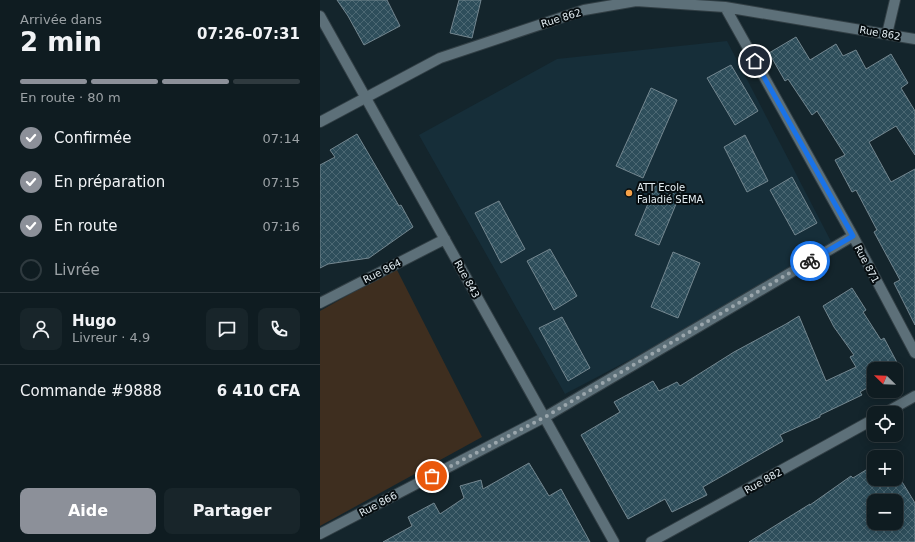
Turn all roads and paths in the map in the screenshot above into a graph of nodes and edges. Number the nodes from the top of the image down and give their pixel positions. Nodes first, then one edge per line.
1 (895, 0) edge
2 (725, 8) junction
3 (320, 16) edge
4 (887, 34) junction
5 (915, 39) edge
6 (365, 97) junction
7 (320, 122) edge
8 (853, 236) junction
9 (445, 238) junction
10 (320, 303) edge
11 (915, 353) edge
12 (915, 396) edge
13 (897, 406) edge
14 (545, 417) junction
15 (867, 423) edge
16 (320, 534) edge
17 (614, 542) edge
18 (651, 542) edge

1 - 4 street
2 - 4 street, Rue 862
2 - 6 street, Rue 862
2 - 8 street, Rue 871
3 - 6 street, Rue 843
4 - 5 street, Rue 862
6 - 7 street, Rue 862
6 - 9 street, Rue 843
8 - 11 street, Rue 871
8 - 14 street, Rue 866
9 - 10 street, Rue 864
9 - 14 street, Rue 843
12 - 13 street
14 - 16 street, Rue 866
14 - 17 street, Rue 843
15 - 18 street, Rue 882

